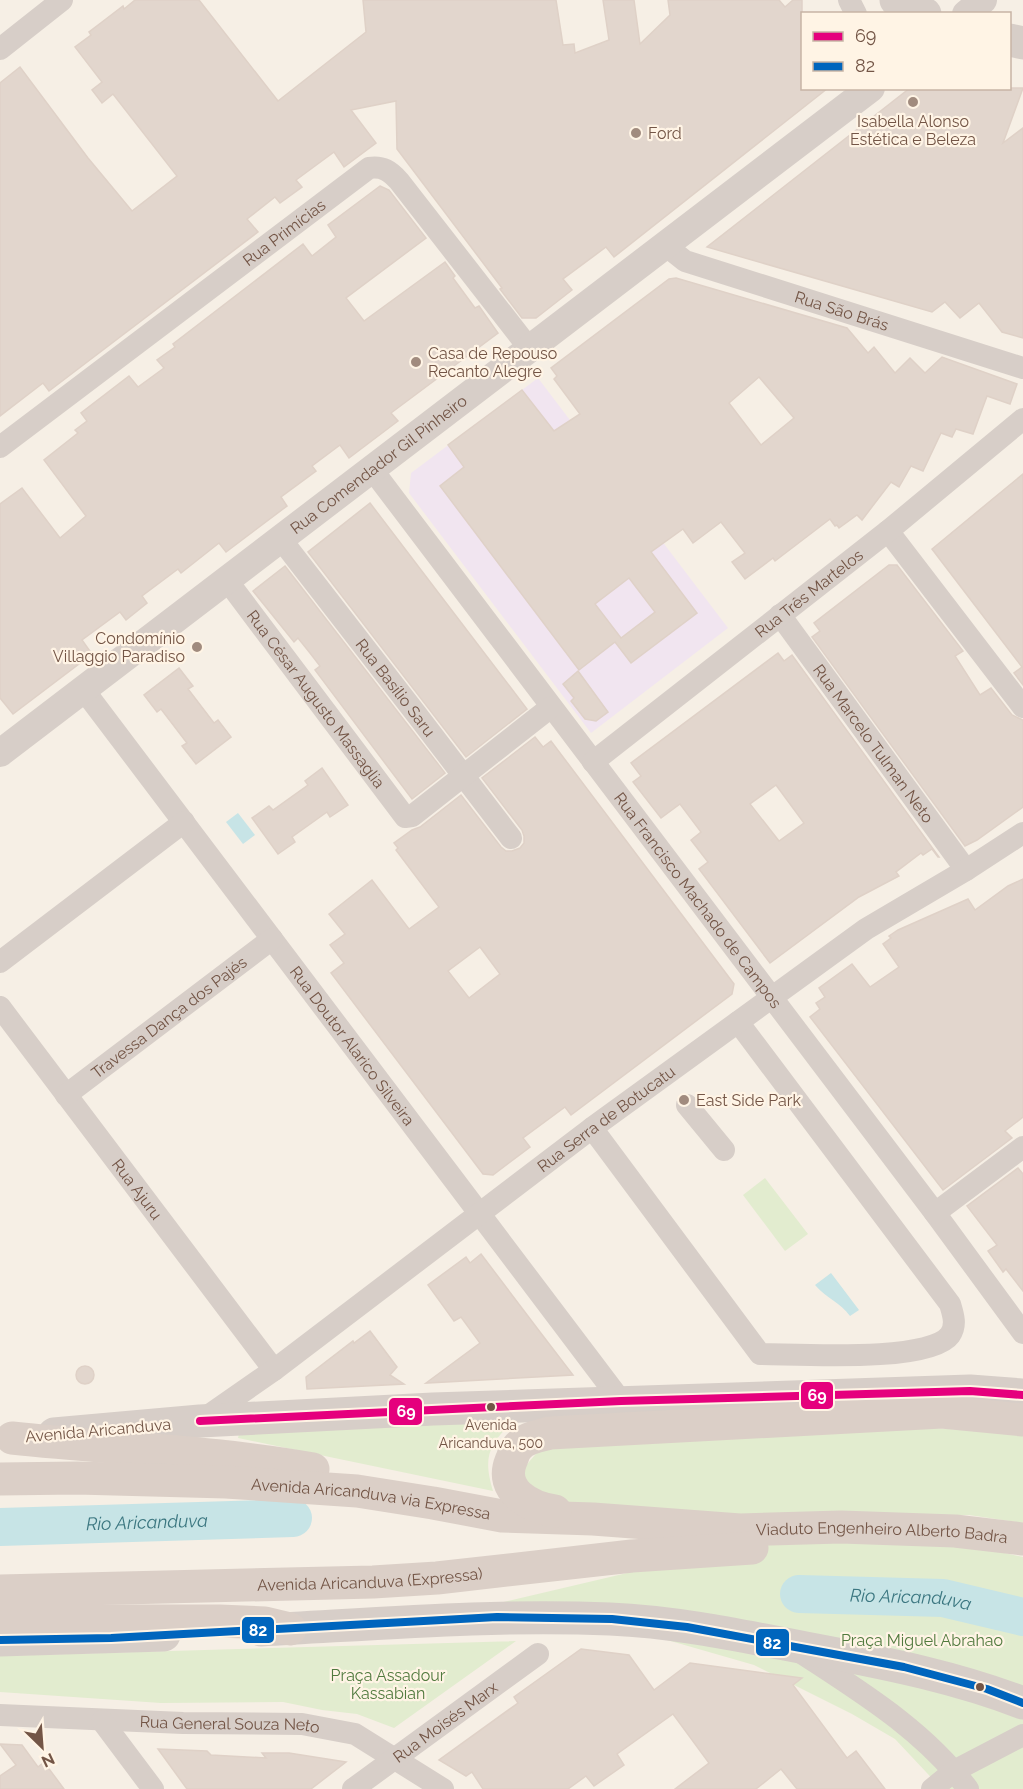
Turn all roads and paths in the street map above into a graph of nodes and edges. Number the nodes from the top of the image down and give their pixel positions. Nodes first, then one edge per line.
1 (62, 0) edge
2 (896, 0) edge
3 (983, 0) edge
4 (921, 12) edge
5 (968, 12) edge
6 (0, 49) edge
7 (868, 90) edge
8 (665, 245) junction
9 (529, 348) junction
10 (1023, 368) edge
11 (1023, 419) edge
12 (0, 447) edge
13 (371, 468) junction
14 (888, 531) junction
15 (280, 538) junction
16 (226, 579) junction
17 (780, 615) junction
18 (83, 689) junction
19 (551, 707) junction
20 (1023, 707) edge
21 (0, 753) edge
22 (593, 762) junction
23 (463, 775) junction
24 (184, 822) junction
25 (511, 838) dead end
26 (1018, 842) edge
27 (966, 870) junction
28 (272, 939) junction
29 (0, 962) edge
30 (771, 997) junction
31 (0, 1007) edge
32 (738, 1022) junction
33 (665, 1075) junction
34 (66, 1095) junction
35 (592, 1128) junction
36 (1023, 1146) edge
37 (724, 1150) dead end
38 (935, 1214) junction
39 (480, 1215) junction
40 (1023, 1333) edge
41 (274, 1370) junction
42 (1023, 1395) edge
43 (621, 1401) junction
44 (1023, 1420) edge
45 (201, 1421) junction
46 (6, 1438) edge
47 (0, 1479) edge
48 (433, 1503) junction
49 (593, 1519) junction
50 (740, 1539) junction
51 (1023, 1539) edge
52 (1023, 1559) edge
53 (0, 1591) edge
54 (0, 1621) edge
55 (290, 1629) junction
56 (0, 1640) edge
57 (789, 1645) junction
58 (538, 1654) dead end
59 (1023, 1703) edge
60 (0, 1715) edge
61 (102, 1721) junction
62 (1023, 1735) edge
63 (396, 1758) junction
64 (954, 1770) junction
65 (153, 1789) edge
66 (353, 1789) edge
67 (443, 1789) edge
68 (932, 1789) edge
69 (968, 1789) edge

1 - 6 street
2 - 4 main road
3 - 5 street
7 - 8 street, Rua Comendador Gil Pinheiro
8 - 9 street, Rua Comendador Gil Pinheiro
8 - 10 street, Rua São Brás
9 - 12 street, Rua Primícias
9 - 13 street, Rua Comendador Gil Pinheiro
11 - 14 street, Rua Três Martelos
13 - 15 street, Rua Comendador Gil Pinheiro
13 - 19 street, Rua Francisco Machado de Campos
14 - 17 street, Rua Três Martelos
14 - 20 street
15 - 16 street, Rua Comendador Gil Pinheiro
15 - 23 street, Rua Basílio Saru
16 - 18 street, Rua Comendador Gil Pinheiro
16 - 23 street, Rua César Augusto Massaglia
17 - 22 street, Rua Três Martelos
17 - 27 street, Rua Marcelo Tulman Neto
18 - 21 street, Rua Comendador Gil Pinheiro
18 - 24 street, Rua Doutor Alarico Silveira
19 - 22 street, Rua Francisco Machado de Campos
19 - 23 street
22 - 30 street, Rua Francisco Machado de Campos
23 - 25 street, Rua Basílio Saru
24 - 28 street, Rua Doutor Alarico Silveira
24 - 29 street
26 - 27 street, Rua Serra de Botucatu
27 - 30 street, Rua Serra de Botucatu
28 - 34 street, Travessa Dança dos Pajés
28 - 39 street, Rua Doutor Alarico Silveira
30 - 32 street, Rua Serra de Botucatu
30 - 38 street, Rua Francisco Machado de Campos
31 - 34 street, Rua Ajuru
32 - 33 street, Rua Serra de Botucatu
32 - 35 street
33 - 35 street, Rua Serra de Botucatu
33 - 37 street
34 - 41 street, Rua Ajuru
35 - 39 street, Rua Serra de Botucatu
36 - 38 street
38 - 40 street, Rua Francisco Machado de Campos
39 - 41 street, Rua Serra de Botucatu
39 - 43 street, Rua Doutor Alarico Silveira
41 - 45 street, Rua Serra de Botucatu
42 - 43 main road, Avenida Aricanduva
43 - 45 main road, Avenida Aricanduva
44 - 49 highway
45 - 46 main road, Avenida Aricanduva
46 - 48 highway
47 - 48 highway, Avenida Aricanduva via Expressa
48 - 49 highway, Avenida Aricanduva via Expressa
49 - 50 highway, Avenida Aricanduva via Expressa
50 - 51 highway, Viaduto Engenheiro Alberto Badra
50 - 52 highway, Viaduto Engenheiro Alberto Badra
50 - 53 highway, Avenida Aricanduva (Expressa)
54 - 55 highway
55 - 56 main road
55 - 57 main road
57 - 59 main road
57 - 64 street
58 - 63 street, Rua Moisés Marx
60 - 61 street, Rua General Souza Neto
61 - 63 street, Rua General Souza Neto
61 - 65 street
62 - 64 street
63 - 66 street, Rua Moisés Marx
63 - 67 street, Rua General Souza Neto
64 - 68 street
64 - 69 street

